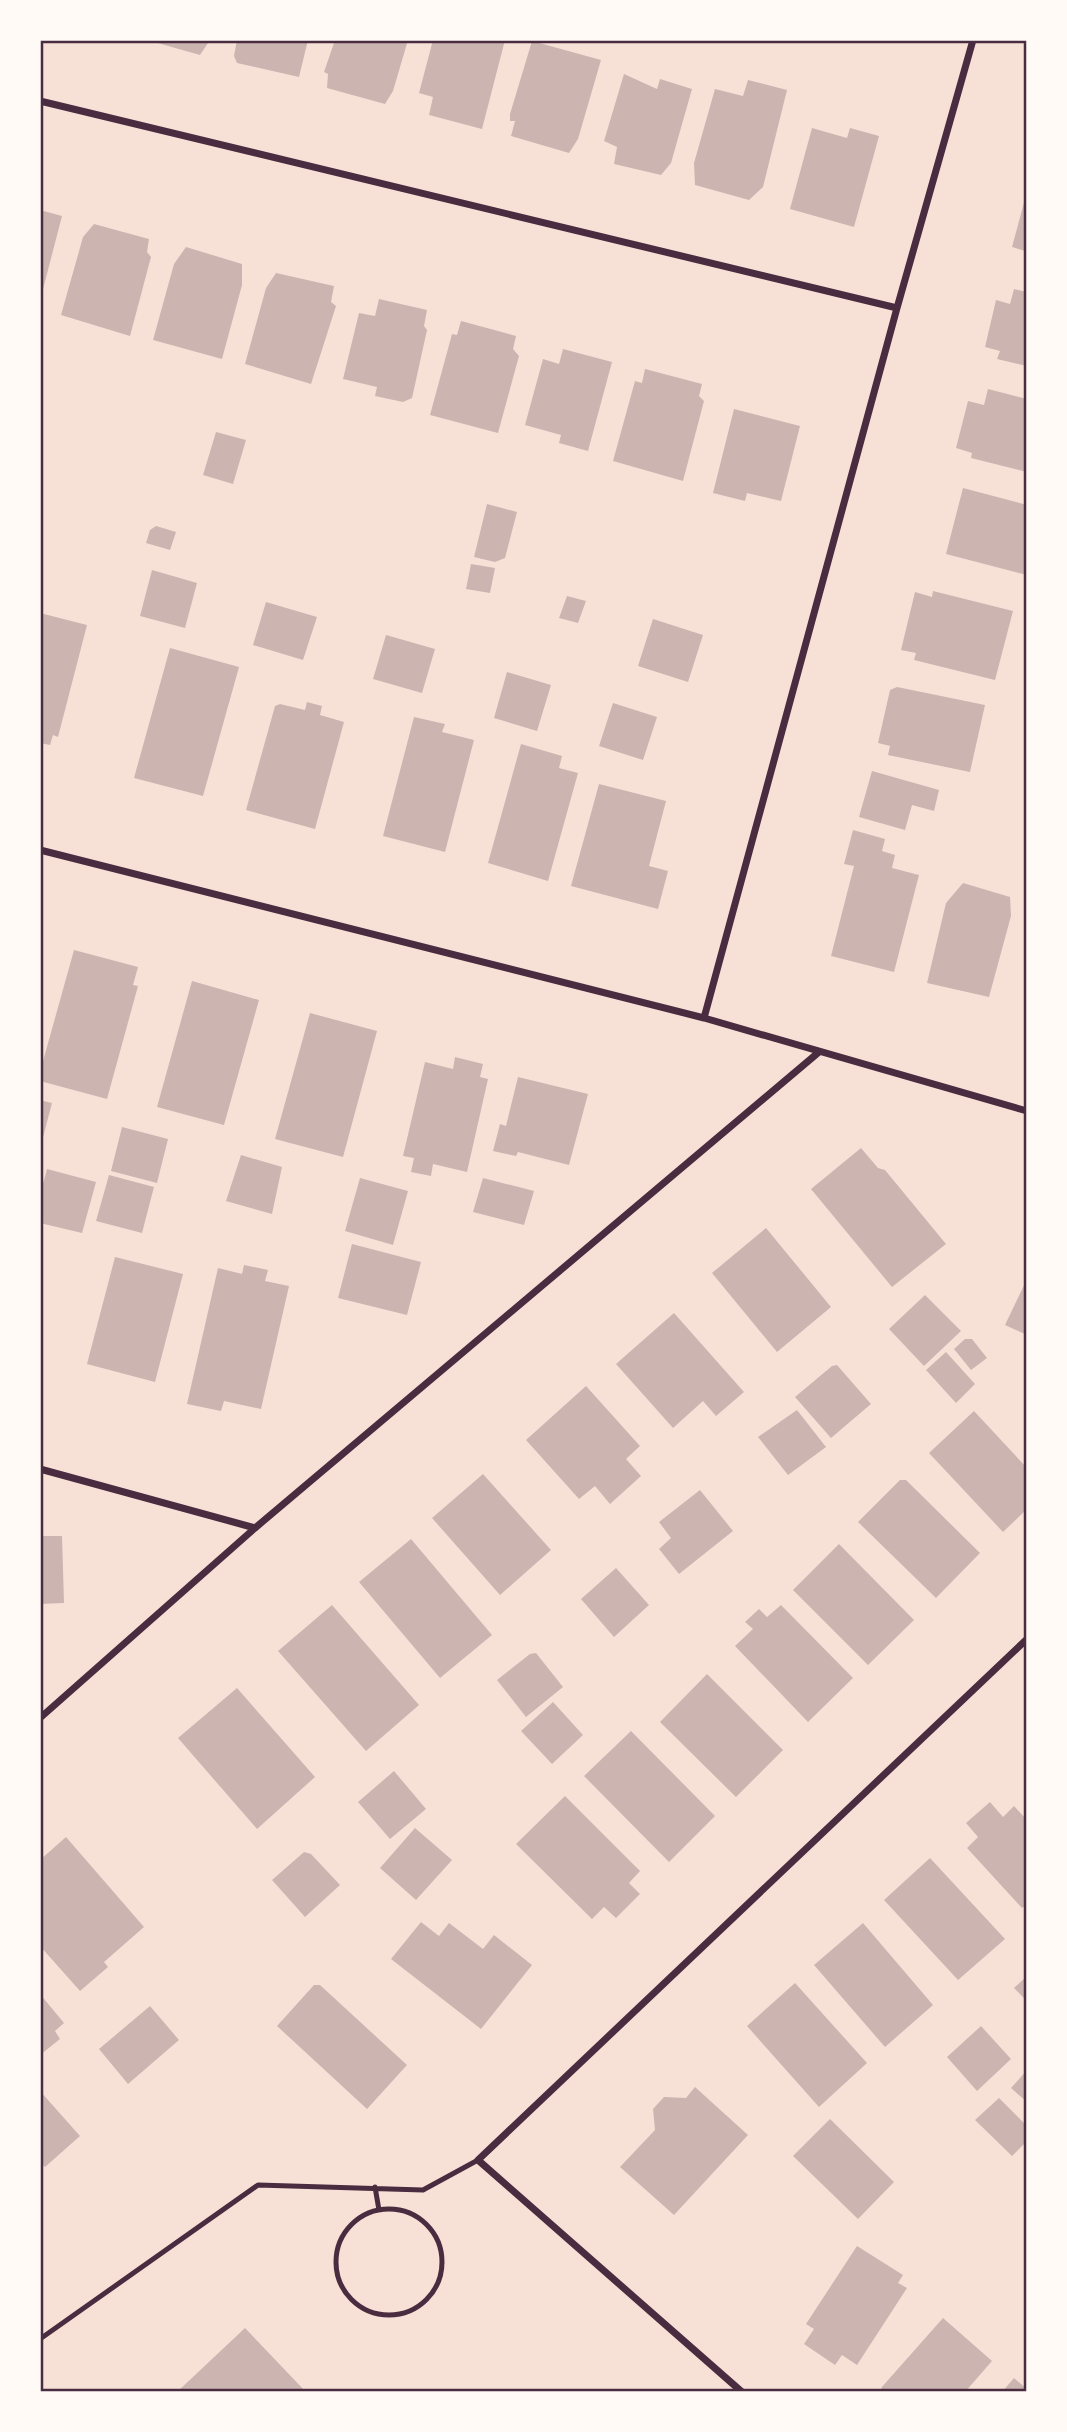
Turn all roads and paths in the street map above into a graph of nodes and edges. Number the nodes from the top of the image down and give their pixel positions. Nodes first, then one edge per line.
1 (973, 40) edge
2 (40, 101) edge
3 (897, 308) junction
4 (40, 850) edge
5 (704, 1018) junction
6 (819, 1052) junction
7 (1027, 1111) edge
8 (40, 1469) edge
9 (255, 1528) junction
10 (1027, 1639) edge
11 (40, 1718) edge
12 (478, 2160) junction
13 (375, 2187) junction
14 (379, 2210) junction
15 (40, 2339) edge
16 (742, 2392) edge

1 - 3 street
2 - 3 street
3 - 5 street
4 - 5 street
5 - 6 street
6 - 7 street
6 - 9 street
8 - 9 street
9 - 11 street
10 - 12 street
12 - 13 lane
12 - 16 street
13 - 14 lane
13 - 15 lane
14 - 14 lane

